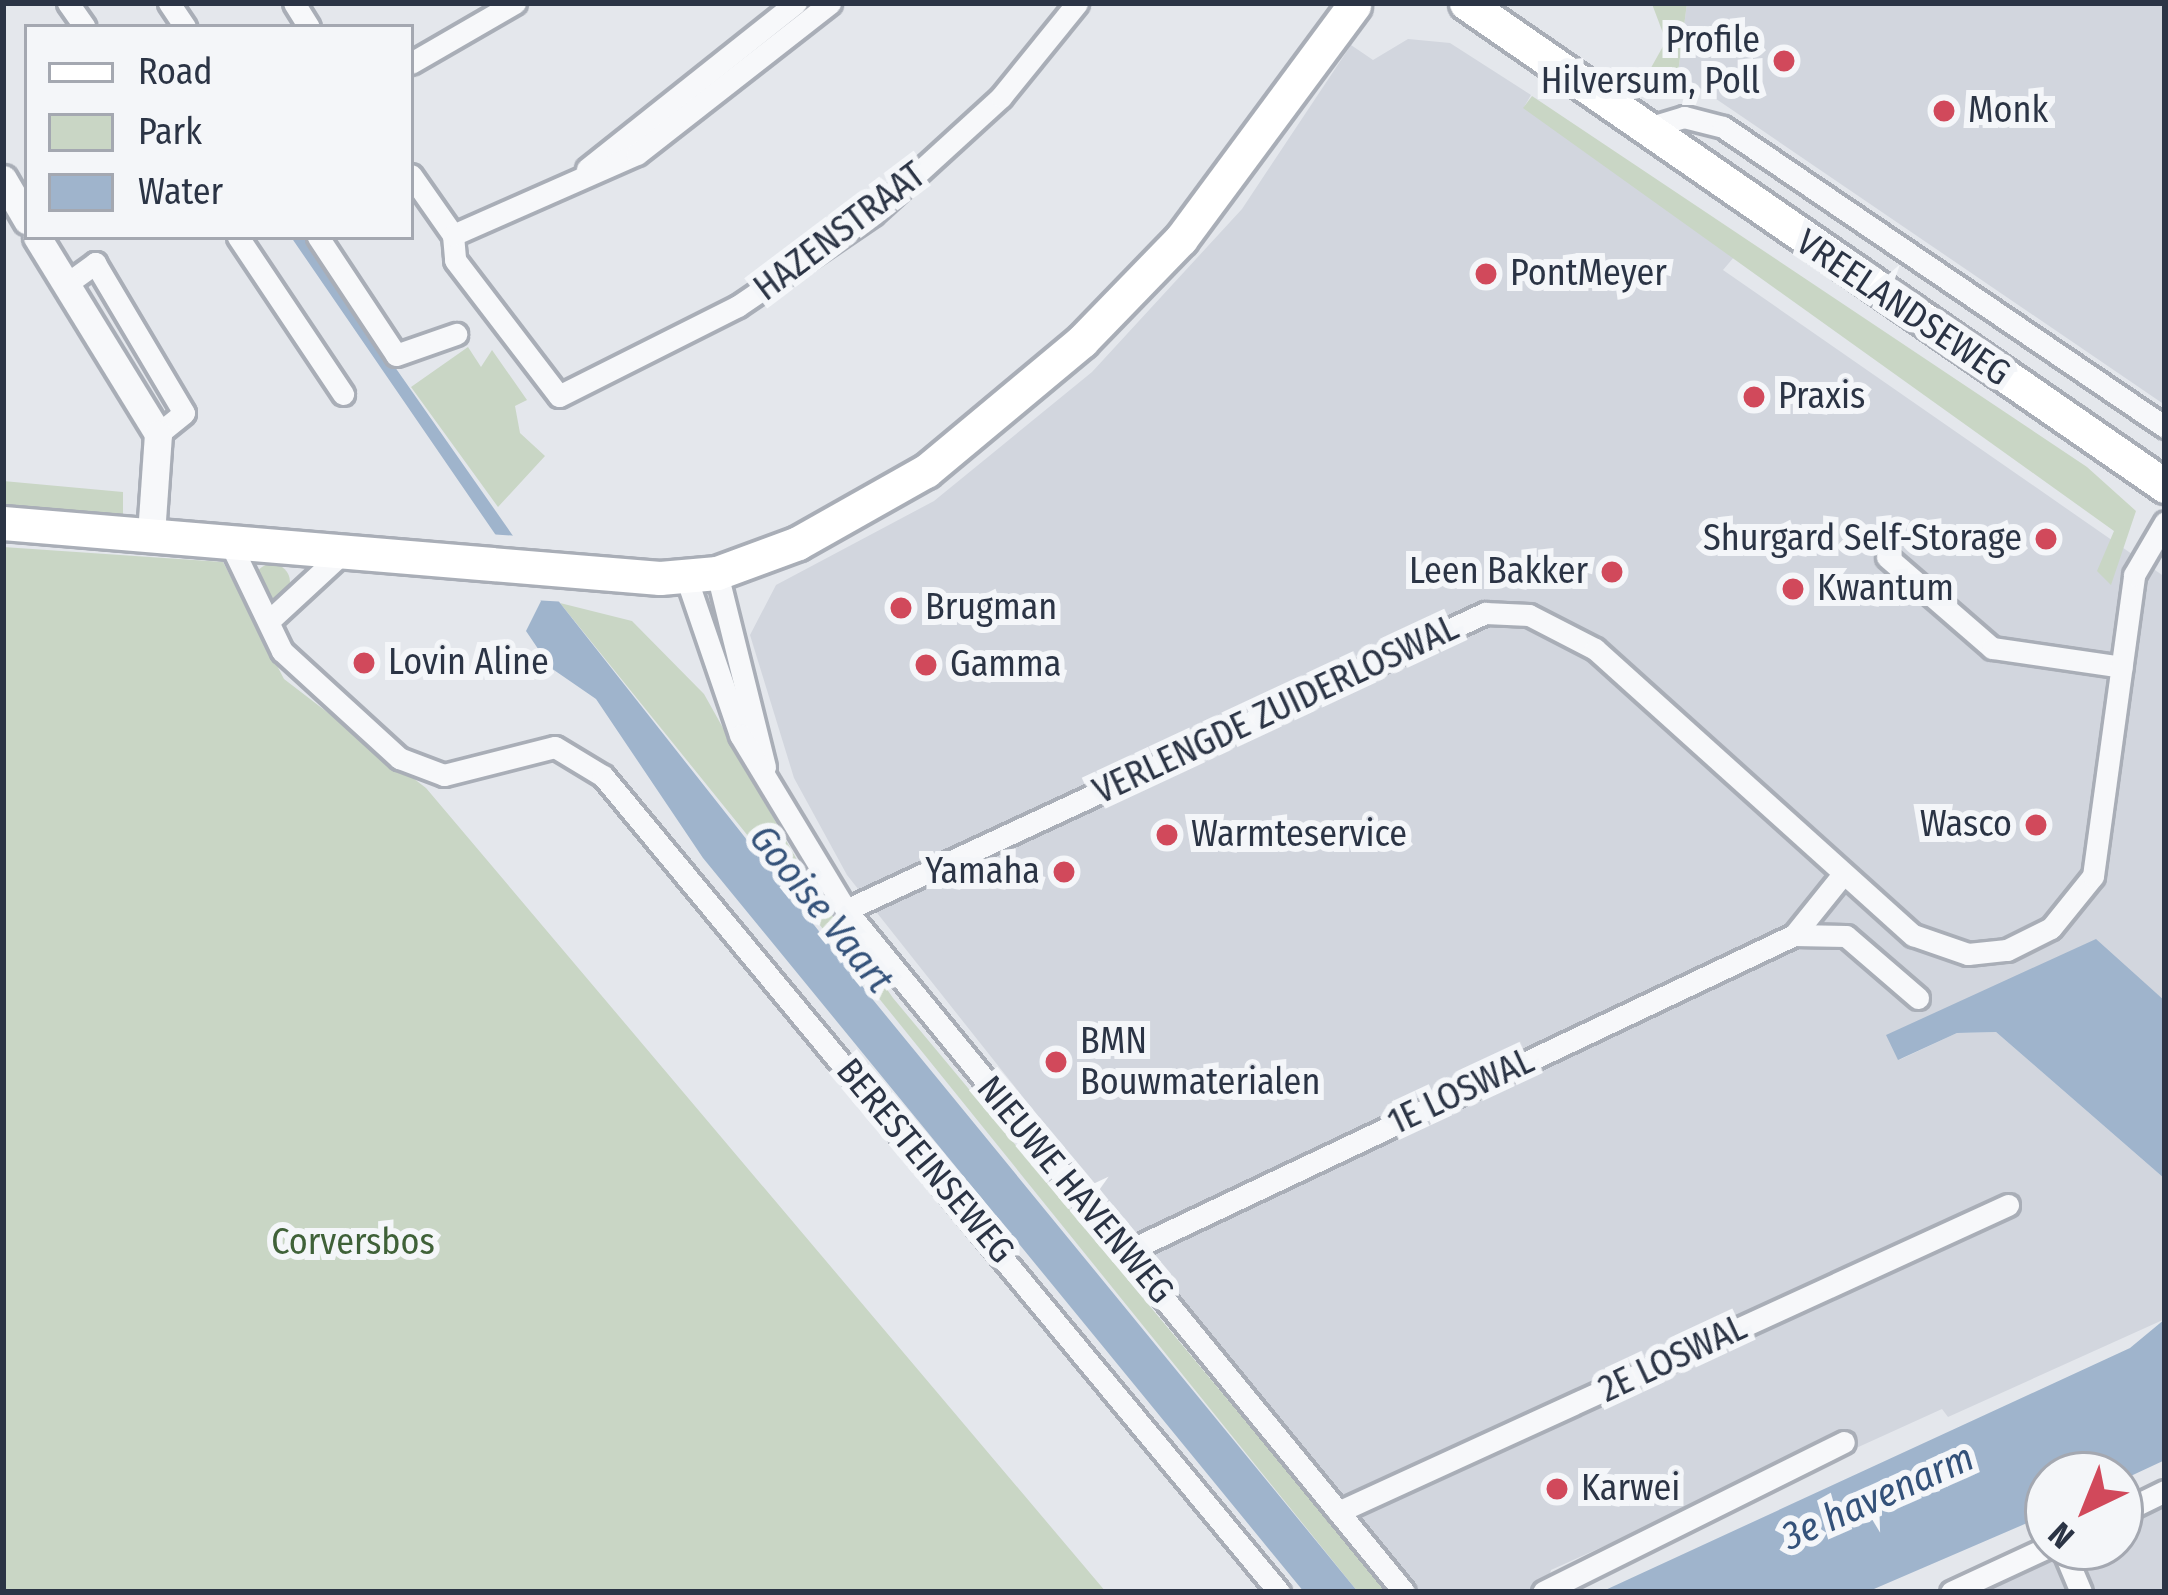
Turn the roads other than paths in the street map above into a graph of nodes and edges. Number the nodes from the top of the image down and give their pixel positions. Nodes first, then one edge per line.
1 (514, 3) edge
2 (796, 3) edge
3 (830, 3) edge
4 (1077, 3) edge
5 (1350, 4) edge
6 (1461, 5) edge
7 (414, 61) edge
8 (1640, 130) junction
9 (587, 170) junction
10 (3, 179) edge
11 (414, 179) edge
12 (24, 215) edge
13 (454, 235) junction
14 (39, 240) edge
15 (240, 240) edge
16 (320, 240) edge
17 (456, 334) dead end
18 (343, 394) dead end
19 (2165, 427) edge
20 (2165, 486) edge
21 (2165, 522) edge
22 (3, 523) edge
23 (152, 533) junction
24 (230, 543) junction
25 (1887, 557) dead end
26 (336, 559) junction
27 (701, 575) junction
28 (272, 618) junction
29 (2122, 667) junction
30 (766, 774) junction
31 (1843, 874) junction
32 (846, 910) junction
33 (1794, 935) junction
34 (1918, 998) dead end
35 (2008, 1205) dead end
36 (1128, 1251) junction
37 (1844, 1442) dead end
38 (1338, 1512) junction
39 (2024, 1557) edge
40 (1279, 1592) edge
41 (1404, 1592) edge
42 (1543, 1592) edge
43 (1951, 1592) edge

1 - 7 street
2 - 9 street
3 - 9 street
4 - 13 street, HAZENSTRAAT
5 - 27 main road
6 - 8 main road, VREELANDSEWEG
8 - 19 street, VREELANDSEWEG
8 - 20 main road, VREELANDSEWEG
9 - 13 street
10 - 12 street
11 - 13 street
14 - 23 street
15 - 18 street
16 - 17 street
21 - 29 street
22 - 23 main road
23 - 24 main road
24 - 26 main road
24 - 28 street
25 - 29 street
26 - 27 main road
26 - 28 street
27 - 30 street, NIEUWE HAVENWEG
27 - 30 street, NIEUWE HAVENWEG
28 - 40 street, BERESTEINSEWEG
29 - 31 street, VERLENGDE ZUIDERLOSWAL
30 - 32 street, NIEUWE HAVENWEG
31 - 32 street, VERLENGDE ZUIDERLOSWAL
31 - 33 street, 1E LOSWAL
32 - 36 street, NIEUWE HAVENWEG
33 - 34 street
33 - 36 street, 1E LOSWAL
35 - 38 street, 2E LOSWAL
36 - 38 street, NIEUWE HAVENWEG
37 - 42 street
38 - 41 street, NIEUWE HAVENWEG
39 - 43 street

